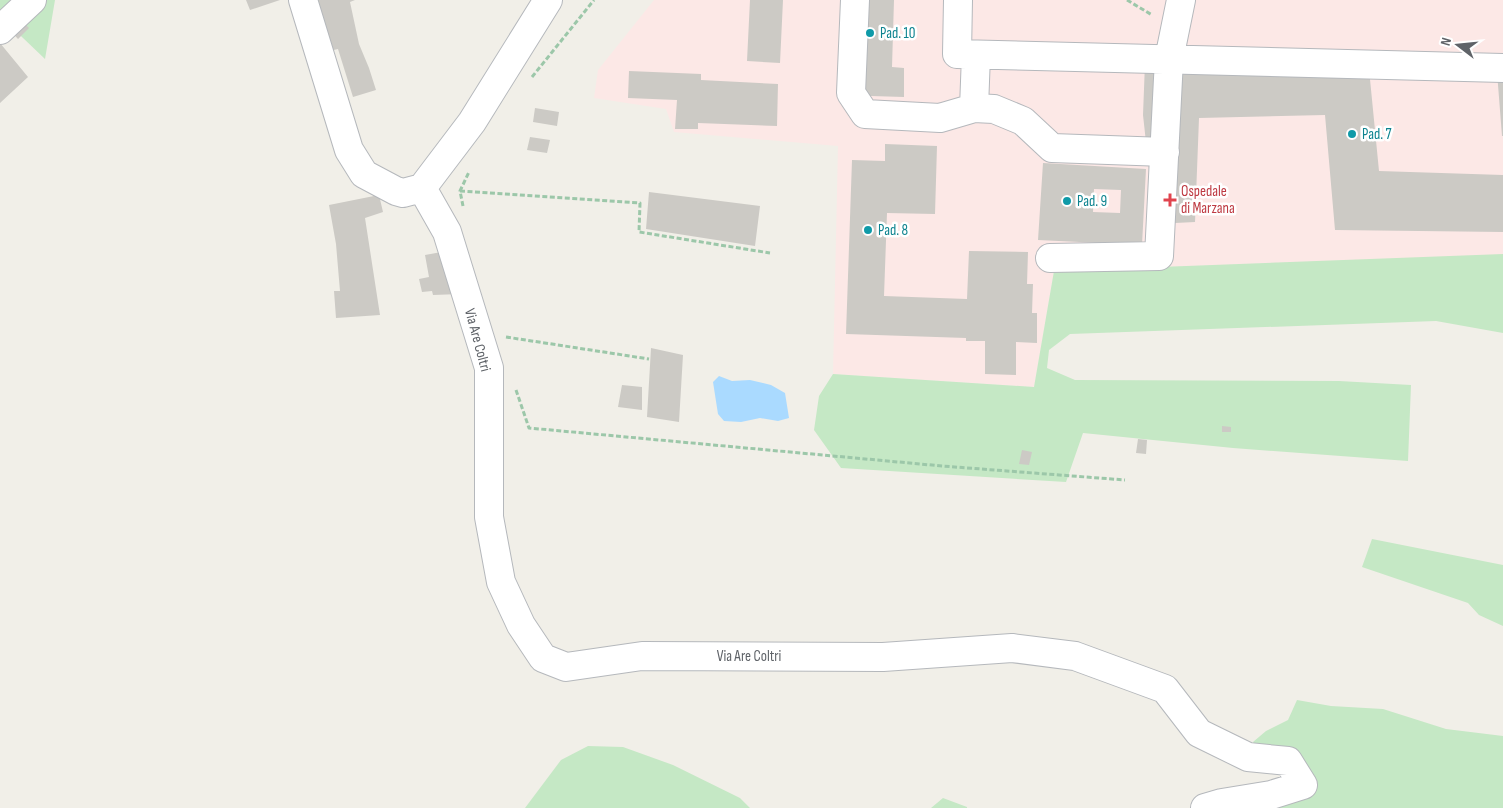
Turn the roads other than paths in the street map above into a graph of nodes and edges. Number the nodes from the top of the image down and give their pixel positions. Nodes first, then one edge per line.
1 (32, 0) edge
2 (303, 0) edge
3 (548, 0) edge
4 (855, 0) edge
5 (958, 0) edge
6 (1181, 0) edge
7 (0, 30) edge
8 (976, 55) junction
9 (1169, 59) junction
10 (1503, 68) edge
11 (974, 108) junction
12 (1165, 152) junction
13 (422, 188) junction
14 (1050, 258) dead end
15 (1204, 808) edge

1 - 7 street
2 - 13 street
3 - 13 street
4 - 11 street
5 - 8 street
6 - 9 street
8 - 9 street
8 - 11 street
9 - 10 street
9 - 12 street
11 - 12 street
12 - 14 street
13 - 15 street, Via Are Coltri

